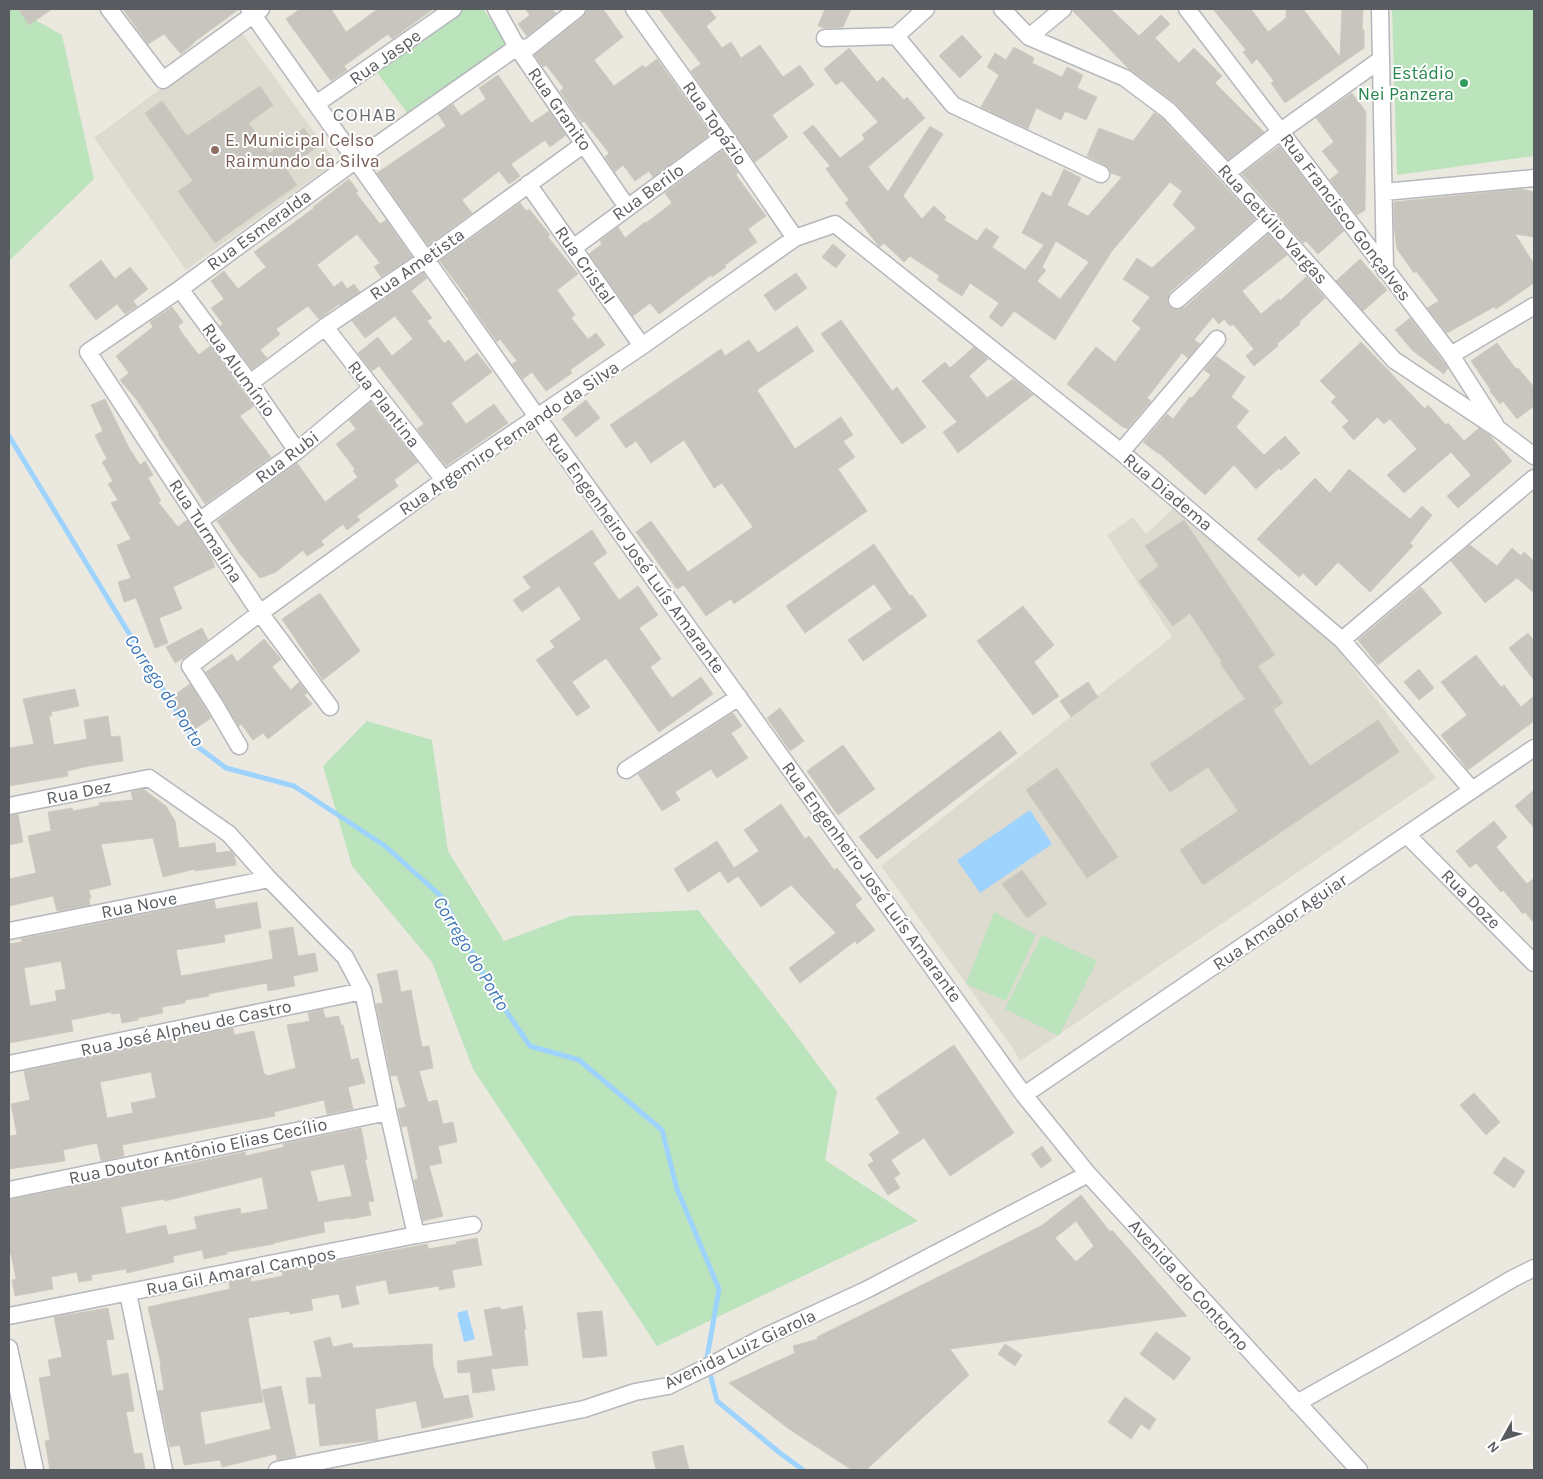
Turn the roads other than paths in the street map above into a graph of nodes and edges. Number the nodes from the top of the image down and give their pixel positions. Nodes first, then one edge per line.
1 (110, 9) edge
2 (453, 9) edge
3 (496, 9) edge
4 (578, 9) edge
5 (634, 9) edge
6 (926, 9) edge
7 (1002, 9) edge
8 (1063, 9) edge
9 (1187, 9) edge
10 (1380, 9) edge
11 (254, 11) edge
12 (896, 36) junction
13 (825, 38) dead end
14 (1029, 38) junction
15 (517, 47) junction
16 (1380, 60) junction
17 (316, 104) junction
18 (1281, 131) junction
19 (725, 136) junction
20 (584, 144) junction
21 (356, 160) junction
22 (1227, 173) junction
23 (1101, 174) dead end
24 (1534, 178) edge
25 (528, 184) junction
26 (1384, 192) junction
27 (627, 207) junction
28 (1269, 220) junction
29 (835, 224) joint
30 (795, 238) junction
31 (573, 248) junction
32 (426, 259) junction
33 (1385, 270) junction
34 (180, 289) junction
35 (1177, 300) dead end
36 (1534, 306) edge
37 (325, 327) junction
38 (1217, 339) dead end
39 (642, 346) junction
40 (88, 352) joint
41 (1452, 355) junction
42 (250, 383) junction
43 (372, 388) junction
44 (538, 418) junction
45 (1498, 429) junction
46 (298, 451) junction
47 (1121, 452) junction
48 (1534, 456) edge
49 (1534, 478) edge
50 (444, 480) junction
51 (199, 521) junction
52 (260, 613) junction
53 (1342, 640) junction
54 (739, 697) junction
55 (330, 706) dead end
56 (239, 746) dead end
57 (1534, 748) edge
58 (626, 770) dead end
59 (1472, 790) junction
60 (9, 806) edge
61 (1407, 836) junction
62 (270, 879) junction
63 (9, 931) edge
64 (1534, 963) edge
65 (363, 991) junction
66 (9, 1064) edge
67 (1024, 1095) junction
68 (388, 1112) junction
69 (1088, 1174) junction
70 (9, 1190) edge
71 (473, 1225) dead end
72 (416, 1235) junction
73 (1534, 1268) edge
74 (128, 1294) junction
75 (9, 1316) edge
76 (9, 1348) edge
77 (1297, 1403) junction
78 (34, 1470) edge
79 (164, 1470) edge
80 (277, 1470) edge
81 (1358, 1470) edge

1 - 11 street
2 - 17 street, Rua Jaspe
3 - 15 street, Rua Granito
4 - 15 street, Rua Esmeralda
5 - 19 street, Rua Topázio
6 - 12 street
7 - 14 street, Rua Getúlio Vargas
8 - 14 street
9 - 18 street, Rua Francisco Gonçalves
10 - 16 street
11 - 17 street, Rua Engenheiro José Luís Amarante
12 - 13 street
12 - 23 street
14 - 22 street, Rua Getúlio Vargas
15 - 20 street, Rua Granito
15 - 21 street, Rua Esmeralda
16 - 18 street
16 - 26 street
17 - 21 street, Rua Engenheiro José Luís Amarante
18 - 22 street
18 - 33 street, Rua Francisco Gonçalves
19 - 27 street, Rua Berilo
19 - 30 street, Rua Topázio
20 - 25 street, Rua Ametista
20 - 27 street, Rua Granito
21 - 32 street, Rua Engenheiro José Luís Amarante
21 - 34 street, Rua Esmeralda
22 - 28 street, Rua Getúlio Vargas
24 - 26 street
25 - 31 street, Rua Cristal
25 - 32 street, Rua Ametista
26 - 33 street
27 - 31 street, Rua Berilo
28 - 35 street
28 - 45 street, Rua Getúlio Vargas
29 - 30 street, Rua Argemiro Fernando da Silva
29 - 47 street, Rua Diadema
30 - 39 street, Rua Argemiro Fernando da Silva
31 - 39 street, Rua Cristal
32 - 37 street, Rua Ametista
32 - 44 street, Rua Engenheiro José Luís Amarante
33 - 41 street, Rua Francisco Gonçalves
34 - 40 street, Rua Esmeralda
34 - 42 street, Rua Alumínio
36 - 41 street
37 - 42 street, Rua Ametista
37 - 43 street, Rua Plantina
38 - 47 street
39 - 44 street, Rua Argemiro Fernando da Silva
40 - 51 street, Rua Turmalina
41 - 45 street, Rua Francisco Gonçalves
42 - 46 street, Rua Alumínio
43 - 46 street, Rua Rubi
43 - 50 street, Rua Plantina
44 - 50 street, Rua Argemiro Fernando da Silva
44 - 54 street, Rua Engenheiro José Luís Amarante
45 - 48 street, Rua Getúlio Vargas
46 - 51 street, Rua Rubi
47 - 53 street, Rua Diadema
49 - 53 street
50 - 52 street, Rua Argemiro Fernando da Silva
51 - 52 street, Rua Turmalina
52 - 55 street, Rua Turmalina
52 - 56 street, Rua Argemiro Fernando da Silva
53 - 59 street, Rua Diadema
54 - 58 street
54 - 67 street, Rua Engenheiro José Luís Amarante
57 - 59 street, Rua Amador Aguiar
59 - 61 street, Rua Amador Aguiar
60 - 62 street, Rua Dez
61 - 64 street, Rua Doze
61 - 67 street, Rua Amador Aguiar
62 - 63 street, Rua Nove
62 - 65 street
65 - 66 street, Rua José Alpheu de Castro
65 - 68 street
67 - 69 street, Avenida do Contorno
68 - 70 street, Rua Doutor Antônio Elias Cecílio
68 - 72 street
69 - 77 street, Avenida do Contorno
69 - 80 street, Avenida Luiz Giarola
71 - 72 street, Rua Gil Amaral Campos
72 - 74 street, Rua Gil Amaral Campos
73 - 77 street
74 - 75 street, Rua Gil Amaral Campos
74 - 79 street
76 - 78 street
77 - 81 street, Avenida do Contorno

